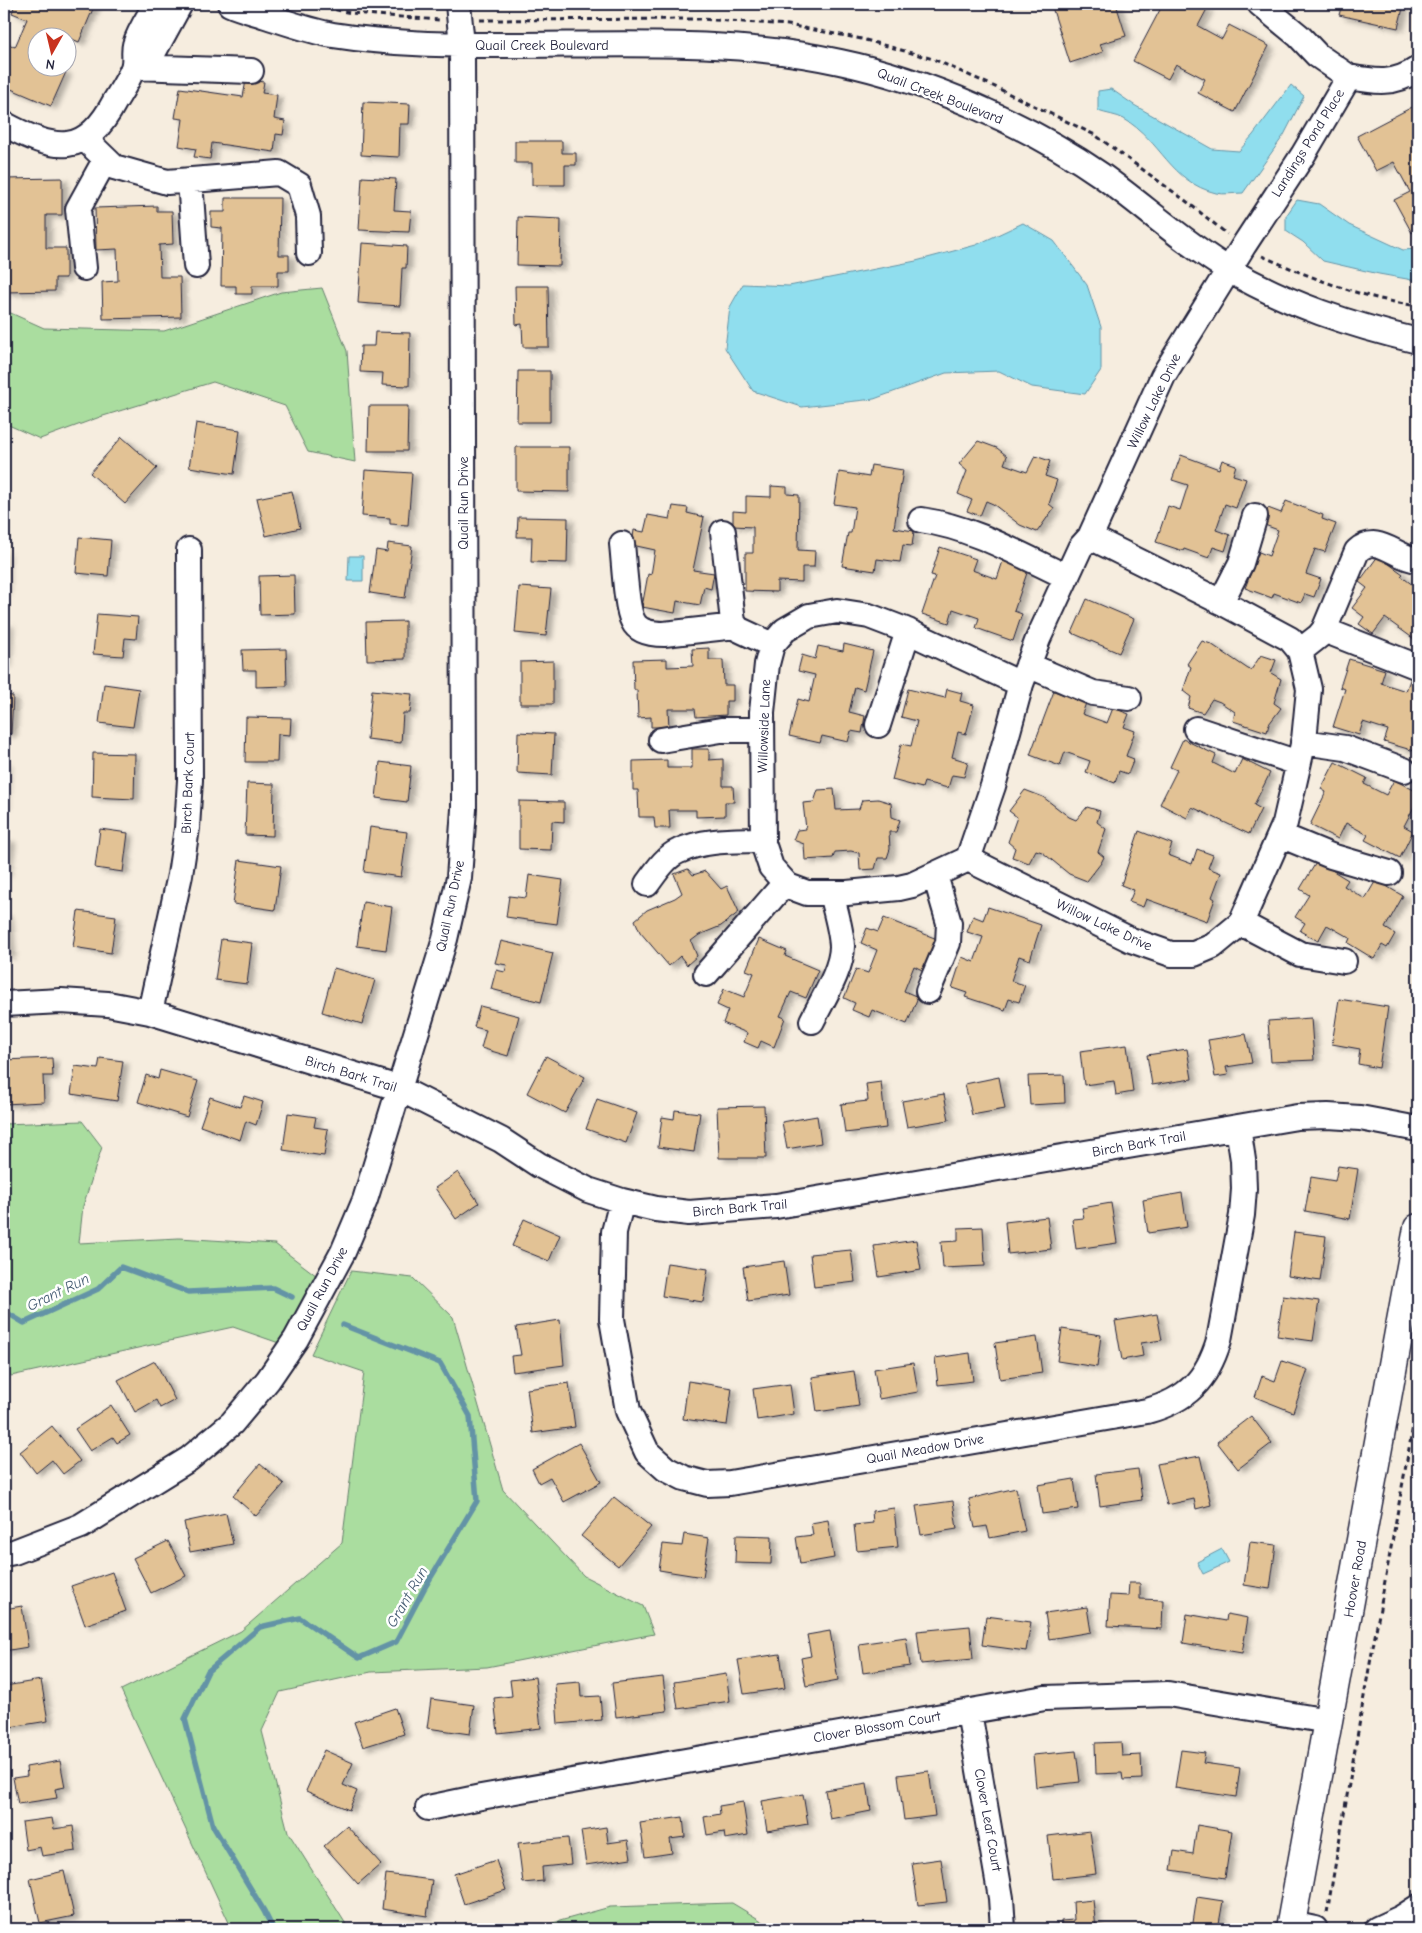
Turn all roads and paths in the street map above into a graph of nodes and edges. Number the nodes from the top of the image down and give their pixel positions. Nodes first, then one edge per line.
1 (156, 4) edge
2 (180, 4) edge
3 (230, 4) edge
4 (310, 4) edge
5 (1260, 4) edge
6 (459, 12) edge
7 (462, 45) junction
8 (134, 67) junction
9 (251, 70) dead end
10 (1418, 70) edge
11 (1349, 78) junction
12 (4, 124) edge
13 (85, 139) junction
14 (105, 160) junction
15 (190, 180) junction
16 (1244, 245) junction
17 (310, 253) dead end
18 (196, 266) dead end
19 (84, 268) dead end
20 (1229, 270) junction
21 (1418, 306) edge
22 (1418, 341) edge
23 (1254, 516) dead end
24 (921, 520) dead end
25 (723, 532) dead end
26 (1090, 537) junction
27 (622, 544) dead end
28 (189, 550) dead end
29 (1418, 560) edge
30 (1067, 577) junction
31 (1221, 602) junction
32 (736, 626) junction
33 (1324, 630) junction
34 (908, 631) junction
35 (772, 645) junction
36 (1300, 651) junction
37 (1418, 667) edge
38 (1024, 674) junction
39 (1128, 698) dead end
40 (878, 725) dead end
41 (1196, 729) dead end
42 (762, 730) junction
43 (662, 740) dead end
44 (1301, 752) junction
45 (1404, 770) dead end
46 (1280, 835) junction
47 (763, 840) junction
48 (968, 859) junction
49 (1389, 873) dead end
50 (935, 875) junction
51 (785, 882) junction
52 (647, 884) dead end
53 (830, 893) junction
54 (1241, 923) junction
55 (1344, 961) dead end
56 (706, 974) dead end
57 (928, 991) dead end
58 (4, 1004) edge
59 (150, 1012) junction
60 (812, 1021) dead end
61 (398, 1088) junction
62 (1238, 1127) junction
63 (1418, 1129) edge
64 (622, 1201) junction
65 (1418, 1228) edge
66 (1410, 1322) edge
67 (1418, 1399) edge
68 (4, 1554) edge
69 (969, 1712) junction
70 (1328, 1721) junction
71 (428, 1808) dead end
72 (1418, 1907) edge
73 (1306, 1925) edge
74 (1002, 1929) edge
75 (1377, 1929) edge

1 - 8 street
2 - 8 street
3 - 7 street, Quail Creek Boulevard
4 - 6 path
5 - 11 street
6 - 7 street, Quail Run Drive
6 - 16 path
7 - 20 street, Quail Creek Boulevard
7 - 61 street, Quail Run Drive
8 - 9 street
8 - 13 street
10 - 11 street, Landings Pond Place
11 - 16 street, Landings Pond Place
12 - 13 street
13 - 14 street
14 - 15 street
14 - 19 street
15 - 17 street
15 - 18 street
16 - 20 street, Landings Pond Place
16 - 21 path
20 - 22 street, Quail Creek Boulevard
20 - 26 street, Willow Lake Drive
23 - 31 street
24 - 30 street
25 - 32 street
26 - 30 street, Willow Lake Drive
26 - 31 street
27 - 32 street
28 - 59 street, Birch Bark Court
29 - 33 street
30 - 38 street, Willow Lake Drive
31 - 36 street
32 - 35 street
33 - 36 street
33 - 37 street
34 - 35 street
34 - 38 street
34 - 40 street
35 - 42 street, Willowside Lane
36 - 44 street, Willow Lake Drive
38 - 39 street
38 - 48 street, Willow Lake Drive
41 - 44 street
42 - 43 street
42 - 47 street, Willowside Lane
44 - 45 street
44 - 46 street, Willow Lake Drive
46 - 49 street
46 - 54 street, Willow Lake Drive
47 - 51 street, Willowside Lane
47 - 52 street
48 - 50 street, Willowside Lane
48 - 54 street, Willow Lake Drive
50 - 53 street, Willowside Lane
50 - 57 street
51 - 53 street, Willowside Lane
51 - 56 street
53 - 60 street
54 - 55 street
58 - 59 street, Birch Bark Trail
59 - 61 street, Birch Bark Trail
61 - 64 street, Birch Bark Trail
61 - 68 street, Quail Run Drive
62 - 63 street, Birch Bark Trail
62 - 64 street, Birch Bark Trail
62 - 64 street, Quail Meadow Drive
65 - 66 main road, Hoover Road
66 - 70 main road, Hoover Road
67 - 73 path
69 - 70 street, Clover Blossom Court
69 - 71 street, Clover Blossom Court
69 - 74 street, Clover Leaf Court
70 - 73 main road, Hoover Road
72 - 75 street

